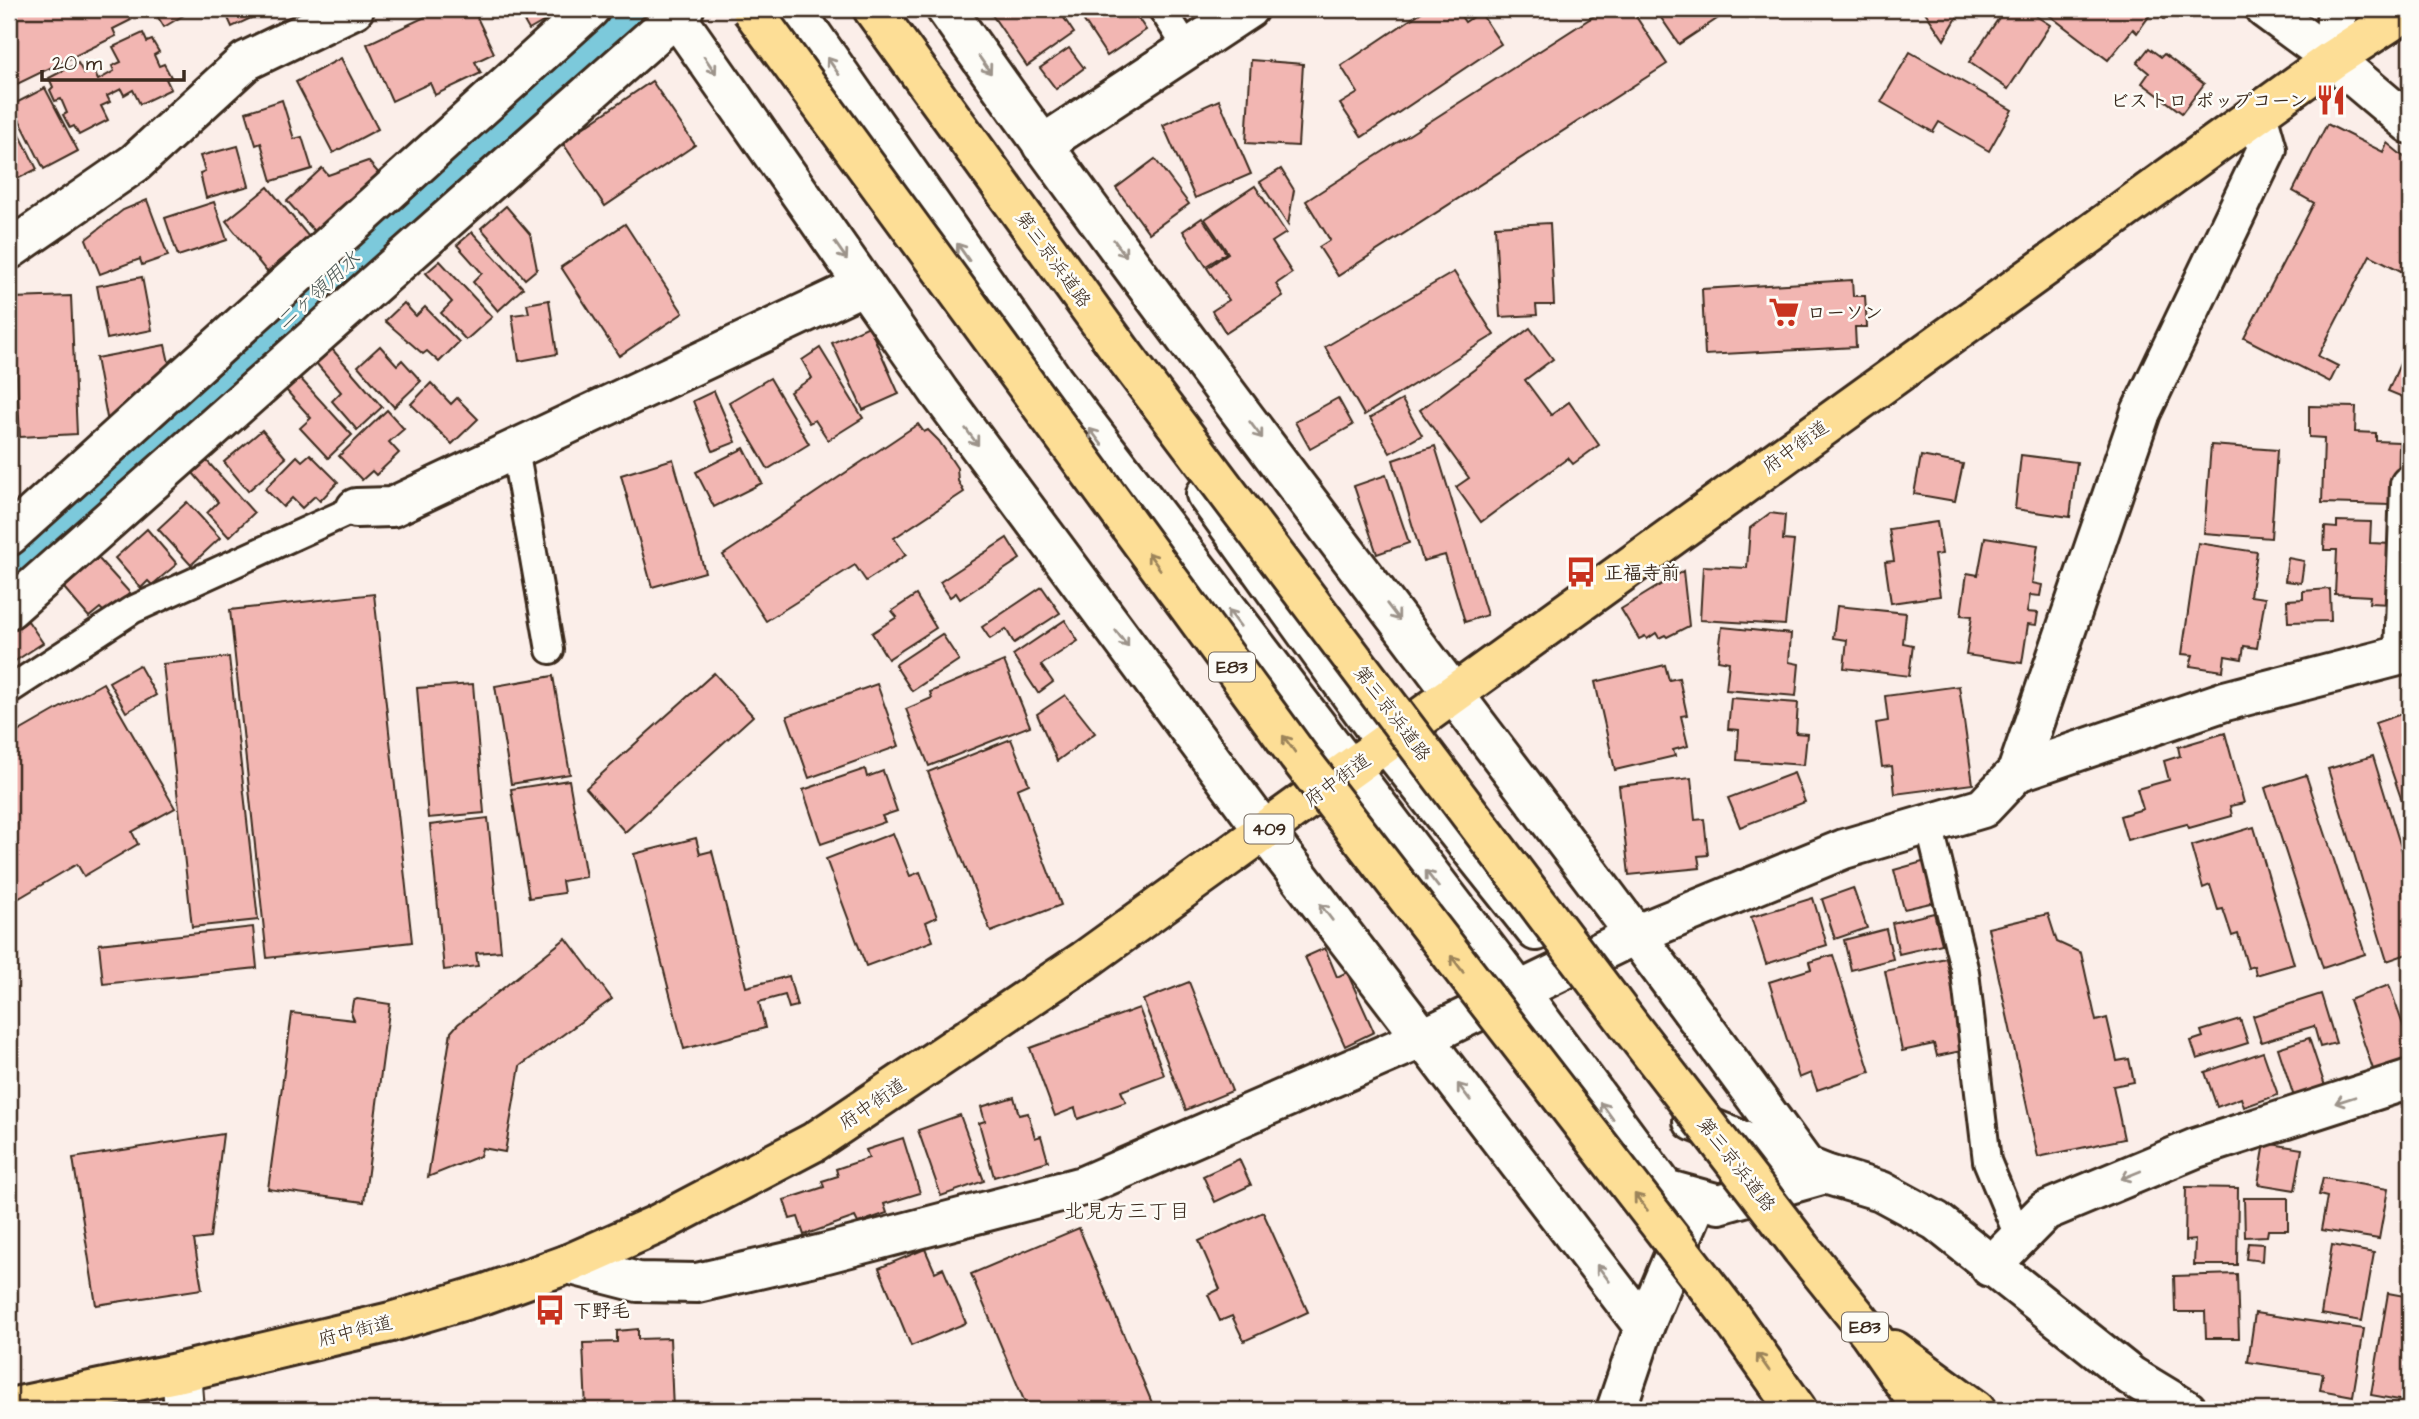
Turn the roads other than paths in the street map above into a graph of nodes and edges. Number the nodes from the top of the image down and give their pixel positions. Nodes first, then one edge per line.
1 (354, 9) edge
2 (590, 9) edge
3 (751, 9) edge
4 (794, 9) edge
5 (857, 9) edge
6 (873, 9) edge
7 (946, 9) edge
8 (1162, 9) edge
9 (1248, 9) edge
10 (2265, 9) edge
11 (2337, 9) edge
12 (2410, 9) edge
13 (677, 11) edge
14 (1188, 49) junction
15 (2333, 60) junction
16 (2257, 114) junction
17 (2410, 124) edge
18 (1042, 145) junction
19 (9, 250) edge
20 (864, 285) junction
21 (515, 449) junction
22 (2410, 485) edge
23 (356, 508) joint
24 (9, 536) edge
25 (9, 609) edge
26 (550, 650) dead end
27 (2407, 654) edge
28 (9, 690) edge
29 (1454, 692) junction
30 (1386, 743) junction
31 (1349, 770) junction
32 (2017, 772) junction
33 (1929, 824) junction
34 (1265, 832) junction
35 (1637, 933) junction
36 (1566, 968) junction
37 (1518, 991) junction
38 (1423, 1038) junction
39 (2410, 1079) edge
40 (1815, 1169) junction
41 (1698, 1199) junction
42 (2019, 1238) junction
43 (568, 1264) junction
44 (1990, 1267) junction
45 (1644, 1327) junction
46 (1869, 1332) junction
47 (181, 1372) junction
48 (9, 1408) edge
49 (184, 1410) edge
50 (1616, 1410) edge
51 (1797, 1410) edge
52 (1923, 1410) edge
53 (1976, 1410) edge
54 (2187, 1410) edge

1 - 19 street
2 - 24 street
51 -> 3 highway, E83, bridge
31 -> 4 street
5 - 30 street
6 - 46 highway, 第三京浜道路 / E83, bridge
7 -> 18 street
8 - 14 lane
9 - 14 street
10 - 15 street
11 - 15 street
12 - 15 highway, 府中街道 / 409
13 -> 20 street
13 - 25 street
14 - 18 street
15 - 16 highway, 府中街道 / 409
15 - 17 street
16 - 29 highway, 府中街道 / 409
16 - 32 street
18 -> 29 street
20 - 21 street
20 -> 34 street
21 - 23 street
21 - 26 lane
22 - 27 street
23 - 28 lane
27 - 32 street
29 - 30 highway, 府中街道 / 409
29 - 35 street
30 - 31 highway, 府中街道 / 409
30 - 36 street
31 - 34 highway, 府中街道 / 409
37 -> 31 street
32 - 33 street
33 - 35 street
33 - 42 lane
38 -> 34 street
34 - 43 highway, 府中街道 / 409
35 - 36 street
35 - 40 street
36 - 37 street
36 - 40 street
37 - 38 street
41 -> 37 street
38 - 43 street
45 -> 38 street
39 -> 42 street
40 - 41 street
40 - 44 street
41 - 45 street
42 - 44 street
43 - 47 highway, 府中街道 / 409
44 - 54 street
45 - 50 street
46 - 52 highway, 第三京浜道路 / E83
46 - 53 highway
47 - 48 highway, 府中街道 / 409
47 - 49 street

